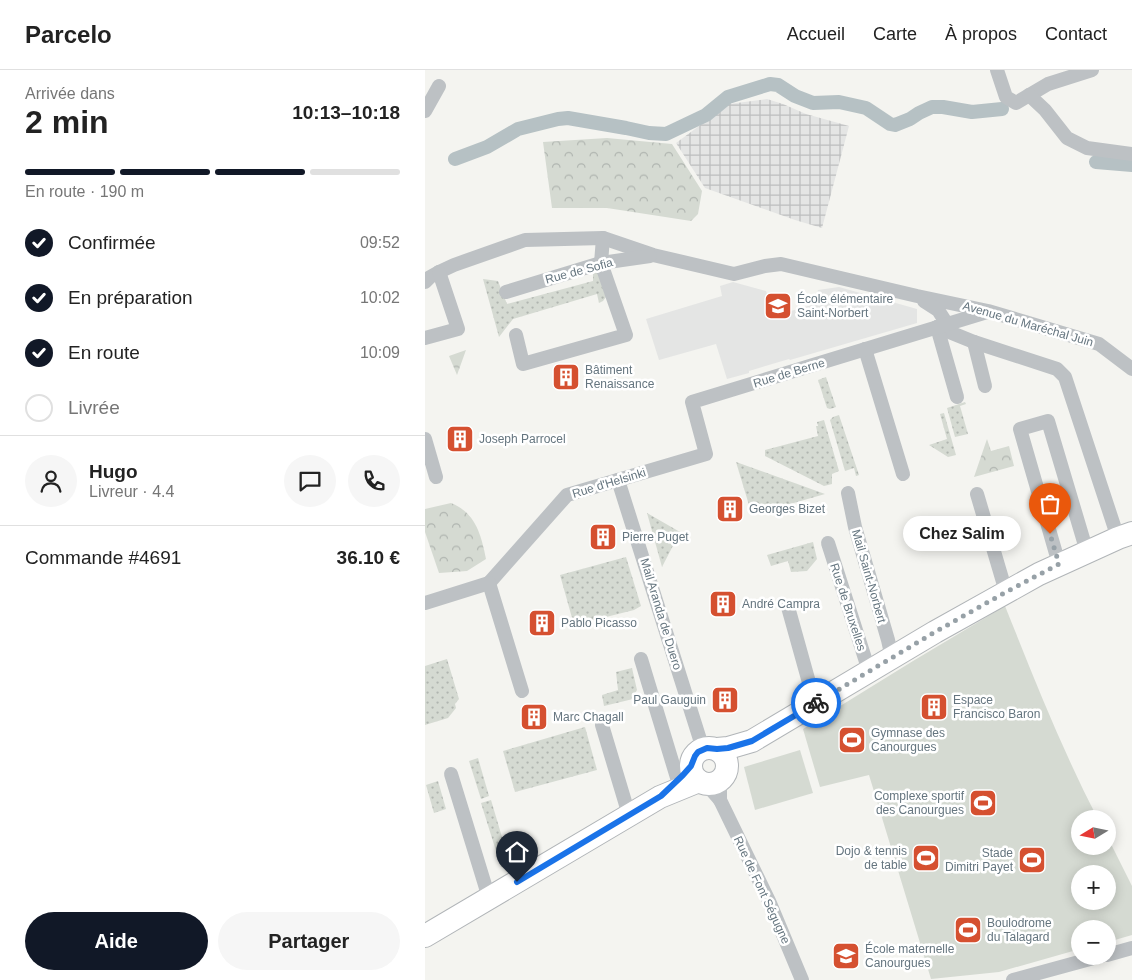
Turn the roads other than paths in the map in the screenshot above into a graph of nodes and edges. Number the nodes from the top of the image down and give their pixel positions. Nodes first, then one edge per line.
1 (997, 70) edge
2 (1092, 70) edge
3 (439, 86) dead end
4 (1029, 95) junction
5 (425, 110) edge
6 (1132, 154) edge
7 (603, 238) junction
8 (653, 255) junction
9 (601, 262) junction
10 (430, 276) edge
11 (506, 292) dead end
12 (917, 296) junction
13 (988, 312) junction
14 (942, 326) junction
15 (516, 335) dead end
16 (425, 338) edge
17 (974, 342) junction
18 (865, 350) junction
19 (1132, 369) edge
20 (985, 386) dead end
21 (957, 397) dead end
22 (425, 438) edge
23 (706, 454) joint
24 (903, 474) dead end
25 (436, 477) dead end
26 (618, 480) junction
27 (848, 493) dead end
28 (977, 494) dead end
29 (1125, 536) edge
30 (828, 543) dead end
31 (1087, 552) junction
32 (1059, 564) junction
33 (489, 583) junction
34 (1006, 592) junction
35 (425, 603) edge
36 (788, 607) dead end
37 (892, 658) junction
38 (641, 659) dead end
39 (869, 671) junction
40 (522, 691) dead end
41 (815, 704) junction
42 (602, 725) dead end
43 (707, 773) junction
44 (451, 774) dead end
45 (629, 814) junction
46 (489, 898) junction
47 (426, 932) edge
48 (1132, 948) edge
49 (1116, 952) edge
50 (1071, 964) edge
51 (802, 980) edge
52 (1013, 980) edge

1 - 4 street
2 - 4 street
3 - 5 street
4 - 6 street
7 - 8 street, Avenue du Maréchal Juin
7 - 9 street
7 - 10 street
8 - 9 street, Rue de Sofia
8 - 12 street, Avenue du Maréchal Juin
9 - 11 street, Rue de Sofia
9 - 15 street
10 - 16 street
12 - 13 street, Avenue du Maréchal Juin
12 - 14 street, Avenue du Maréchal Juin
13 - 14 street, Rue de Berne
13 - 19 street, Avenue du Maréchal Juin
14 - 17 street
14 - 18 street, Rue de Berne
14 - 21 street
17 - 20 street
17 - 29 street
18 - 23 street, Rue de Berne
18 - 24 street
22 - 25 street
23 - 26 street, Rue d'Helsinki
26 - 33 street, Rue d'Helsinki
26 - 43 street, Mail Aranda de Duero
27 - 37 street, Mail Saint-Norbert
28 - 34 street
29 - 31 main road
30 - 39 street, Rue de Bruxelles
31 - 32 main road
31 - 32 street
32 - 34 main road
33 - 35 street
33 - 40 street
34 - 37 main road
36 - 41 street
37 - 39 main road
38 - 43 street
39 - 41 main road
41 - 43 main road
42 - 45 street
43 - 45 main road
43 - 51 street, Rue de Font Ségugne
44 - 46 street
45 - 46 main road
46 - 47 main road
48 - 49 street
50 - 52 street

